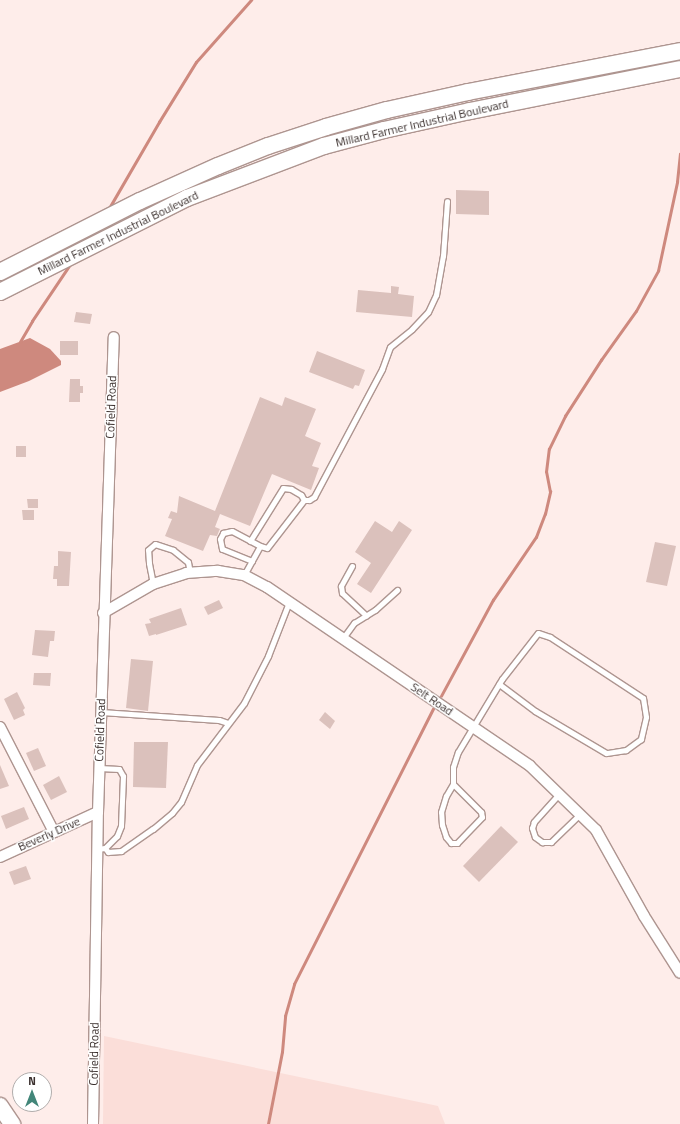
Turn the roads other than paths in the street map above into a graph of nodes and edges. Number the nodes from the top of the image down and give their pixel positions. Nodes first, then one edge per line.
1 (680, 51) edge
2 (680, 69) edge
3 (447, 201) dead end
4 (0, 272) edge
5 (0, 292) edge
6 (114, 337) dead end
7 (304, 500) junction
8 (250, 541) junction
9 (260, 546) junction
10 (252, 561) junction
11 (352, 566) dead end
12 (190, 572) junction
13 (244, 575) junction
14 (153, 584) junction
15 (396, 590) dead end
16 (289, 601) junction
17 (103, 613) junction
18 (366, 615) junction
19 (343, 638) junction
20 (499, 684) junction
21 (100, 712) junction
22 (228, 723) junction
23 (0, 727) edge
24 (473, 727) junction
25 (99, 768) junction
26 (453, 784) junction
27 (559, 794) junction
28 (98, 812) junction
29 (580, 814) junction
30 (54, 832) junction
31 (101, 849) junction
32 (0, 856) edge
33 (680, 973) edge
34 (0, 1106) edge
35 (12, 1124) edge
36 (93, 1124) edge

1 - 4 main road, Millard Farmer Industrial Boulevard
2 - 5 main road, Millard Farmer Industrial Boulevard
3 - 7 lane
6 - 17 street, Cofield Road
7 - 8 lane
7 - 9 lane
8 - 9 lane
8 - 10 lane
9 - 10 lane
10 - 13 lane
11 - 18 lane
12 - 13 street, Selt Road
12 - 14 street, Selt Road
12 - 14 lane
13 - 16 street, Selt Road
14 - 17 street, Selt Road
15 - 18 lane
16 - 19 street, Selt Road
16 - 22 lane
17 - 21 street, Cofield Road
18 - 19 lane
19 - 24 street, Selt Road
20 - 20 lane
20 - 24 lane
21 - 22 lane
21 - 25 street, Cofield Road
22 - 31 lane
23 - 30 street
24 - 26 lane
24 - 27 street, Selt Road
25 - 28 street, Cofield Road
25 - 31 lane
26 - 26 lane
27 - 29 street, Selt Road
27 - 29 lane
28 - 30 street, Beverly Drive
28 - 31 street, Cofield Road
29 - 33 street, Selt Road
30 - 32 street, Beverly Drive
31 - 36 street, Cofield Road
34 - 35 main road

